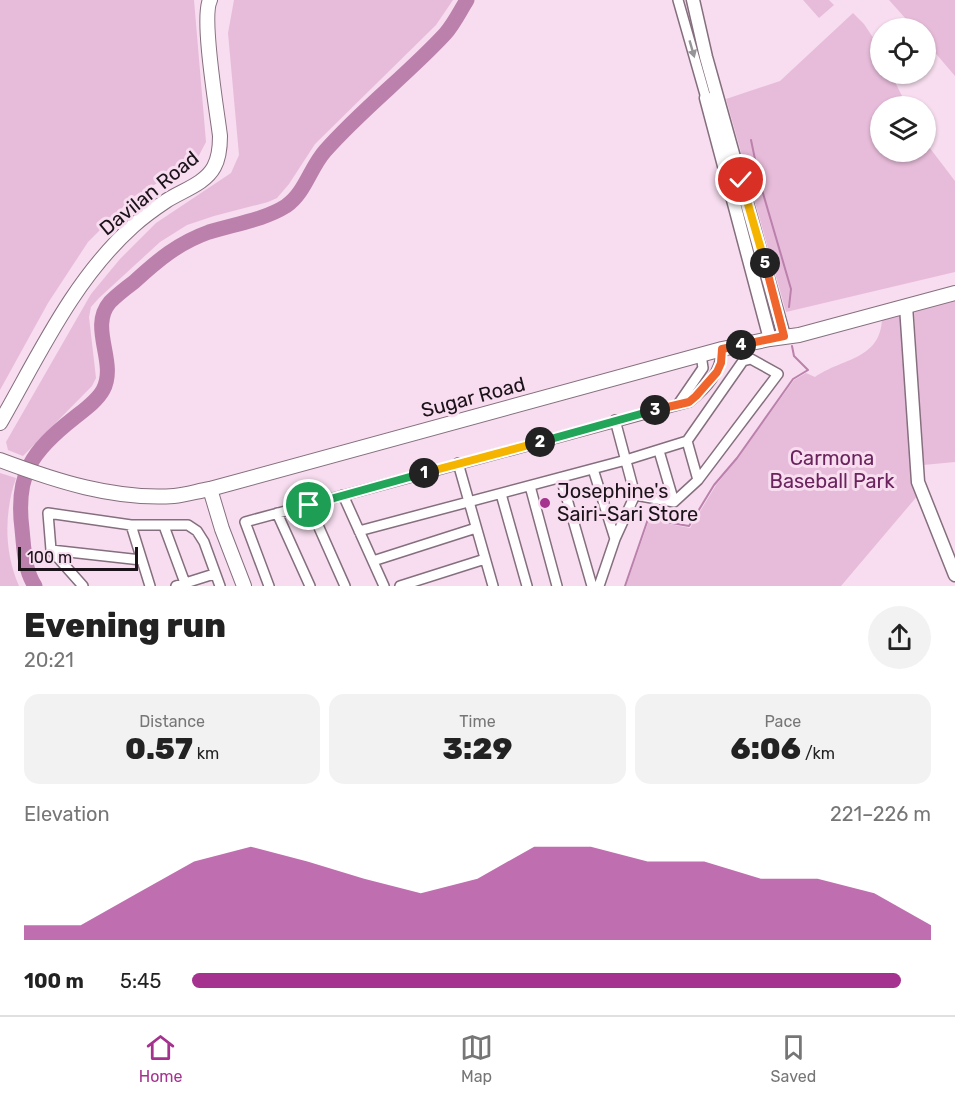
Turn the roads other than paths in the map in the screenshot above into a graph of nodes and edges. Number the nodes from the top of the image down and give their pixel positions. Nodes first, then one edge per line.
1 (210, 0) edge
2 (678, 0) edge
3 (693, 0) edge
4 (706, 98) joint
5 (955, 293) edge
6 (906, 306) junction
7 (777, 338) junction
8 (722, 349) junction
9 (701, 355) junction
10 (693, 382) junction
11 (702, 389) junction
12 (679, 403) junction
13 (615, 420) junction
14 (0, 423) edge
15 (687, 441) junction
16 (659, 451) junction
17 (626, 460) junction
18 (5, 462) edge
19 (459, 464) junction
20 (593, 469) junction
21 (561, 478) junction
22 (698, 480) junction
23 (530, 486) junction
24 (210, 489) junction
25 (501, 494) junction
26 (343, 495) junction
27 (635, 495) junction
28 (469, 502) junction
29 (674, 502) junction
30 (309, 505) junction
31 (277, 513) junction
32 (131, 525) junction
33 (164, 526) junction
34 (476, 528) junction
35 (360, 531) junction
36 (615, 539) junction
37 (51, 550) junction
38 (485, 559) junction
39 (141, 560) junction
40 (373, 561) junction
41 (214, 574) junction
42 (955, 574) edge
43 (180, 585) edge
44 (82, 586) edge
45 (150, 586) edge
46 (220, 586) edge
47 (244, 586) edge
48 (269, 586) edge
49 (309, 586) edge
50 (345, 586) edge
51 (384, 586) edge
52 (400, 586) edge
53 (493, 586) edge
54 (527, 586) edge
55 (557, 586) edge
56 (592, 586) edge
57 (599, 586) edge

1 - 14 main road, Davilan Road
2 -> 4 street
3 - 7 street
4 - 7 street
5 - 6 main road, Sugar Road
6 - 7 main road, Sugar Road
6 - 42 street
7 - 8 main road, Sugar Road
8 - 9 main road, Sugar Road
8 - 11 street
9 - 10 street
9 - 24 main road, Sugar Road
10 - 11 street
10 - 12 street
11 - 12 street
12 - 13 street
13 - 17 street
13 - 19 street
15 - 16 street
15 - 22 street
15 - 22 street
16 - 17 street
16 - 29 street
17 - 20 street
17 - 27 street
18 - 24 main road, Sugar Road
19 - 26 street
19 - 28 street
20 - 21 street
20 - 36 street
21 - 23 street
21 - 56 street
22 - 29 street
23 - 25 street
23 - 55 street
24 - 47 main road
25 - 28 street
25 - 54 street
26 - 30 street
26 - 35 street
27 - 29 street
27 - 36 street
28 - 34 street
28 - 35 street
30 - 31 street
30 - 50 street
31 - 48 street
31 - 49 street
32 - 33 street
32 - 37 street
32 - 39 street
33 - 41 street
33 - 43 street
34 - 38 street
34 - 40 street
35 - 40 street
36 - 57 street
37 - 39 street
37 - 44 street
38 - 52 street
38 - 53 street
39 - 45 street
40 - 51 street
41 - 43 street
41 - 46 street

